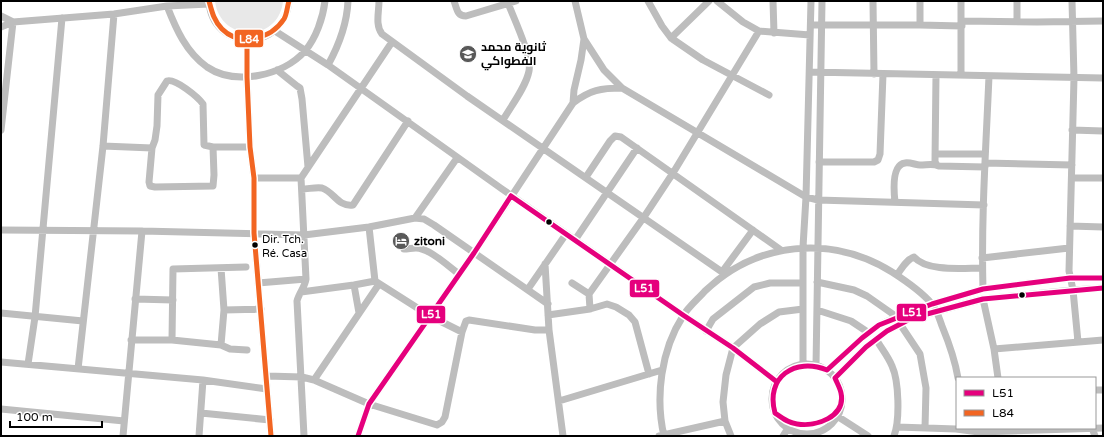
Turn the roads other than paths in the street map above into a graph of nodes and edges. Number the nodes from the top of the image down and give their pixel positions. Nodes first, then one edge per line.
1 (289, 1) edge
2 (325, 1) edge
3 (348, 1) edge
4 (379, 1) edge
5 (454, 1) edge
6 (516, 1) edge
7 (575, 1) edge
8 (648, 1) edge
9 (709, 1) edge
10 (717, 1) edge
11 (773, 1) edge
12 (811, 1) edge
13 (822, 1) edge
14 (873, 1) edge
15 (920, 1) edge
16 (961, 1) edge
17 (1017, 1) edge
18 (1072, 1) edge
19 (209, 3) edge
20 (508, 3) junction
21 (167, 6) junction
22 (114, 14) junction
23 (1, 16) edge
24 (62, 18) junction
25 (1017, 21) junction
26 (1072, 21) junction
27 (1103, 21) edge
28 (13, 22) junction
29 (920, 24) junction
30 (962, 24) junction
31 (811, 25) junction
32 (821, 25) junction
33 (873, 25) junction
34 (1, 27) edge
35 (275, 31) junction
36 (759, 31) junction
37 (774, 33) junction
38 (810, 35) junction
39 (670, 38) junction
40 (584, 39) junction
41 (247, 40) junction
42 (392, 42) junction
43 (305, 51) junction
44 (328, 65) junction
45 (277, 70) junction
46 (810, 72) junction
47 (821, 72) junction
48 (874, 74) junction
49 (882, 74) junction
50 (732, 75) junction
51 (936, 75) junction
52 (961, 75) junction
53 (989, 76) junction
54 (247, 77) junction
55 (1074, 78) junction
56 (1103, 78) edge
57 (361, 88) junction
58 (622, 88) junction
59 (769, 95) dead end
60 (573, 103) junction
61 (503, 120) junction
62 (408, 122) junction
63 (1, 130) edge
64 (1072, 130) junction
65 (697, 131) junction
66 (1103, 131) edge
67 (103, 146) junction
68 (213, 147) junction
69 (250, 147) junction
70 (152, 148) junction
71 (544, 148) junction
72 (637, 148) junction
73 (935, 154) junction
74 (985, 154) junction
75 (457, 158) junction
76 (819, 162) junction
77 (936, 164) junction
78 (985, 165) junction
79 (1072, 165) junction
80 (308, 167) junction
81 (673, 173) junction
82 (586, 177) junction
83 (254, 178) junction
84 (301, 178) junction
85 (1072, 178) junction
86 (1103, 178) edge
87 (302, 189) junction
88 (608, 192) junction
89 (511, 196) junction
90 (806, 197) junction
91 (818, 200) junction
92 (895, 202) junction
93 (984, 205) junction
94 (644, 217) junction
95 (416, 218) junction
96 (1070, 226) junction
97 (1103, 226) edge
98 (370, 227) junction
99 (1, 230) edge
100 (42, 230) junction
101 (753, 230) junction
102 (93, 231) junction
103 (142, 231) junction
104 (254, 233) junction
105 (304, 234) junction
106 (566, 234) junction
107 (575, 240) junction
108 (803, 247) junction
109 (817, 247) junction
110 (1069, 248) junction
111 (404, 249) dead end
112 (781, 250) junction
113 (474, 253) junction
114 (982, 258) junction
115 (546, 264) junction
116 (610, 264) junction
117 (246, 267) dead end
118 (221, 268) junction
119 (982, 268) junction
120 (724, 273) junction
121 (459, 274) junction
122 (897, 275) junction
123 (1070, 278) junction
124 (1103, 278) edge
125 (306, 279) junction
126 (377, 282) junction
127 (817, 282) junction
128 (572, 283) dead end
129 (803, 283) junction
130 (258, 284) junction
131 (354, 285) junction
132 (1103, 288) edge
133 (528, 289) junction
134 (983, 289) junction
135 (1073, 290) junction
136 (301, 292) junction
137 (589, 294) junction
138 (135, 299) junction
139 (983, 299) junction
140 (173, 300) junction
141 (548, 304) junction
142 (932, 304) junction
143 (261, 309) junction
144 (590, 309) junction
145 (224, 310) junction
146 (803, 310) junction
147 (817, 310) junction
148 (936, 311) junction
149 (1, 313) edge
150 (358, 313) junction
151 (548, 315) junction
152 (683, 315) junction
153 (35, 316) junction
154 (430, 316) junction
155 (897, 317) junction
156 (83, 321) junction
157 (900, 324) junction
158 (549, 330) junction
159 (706, 331) junction
160 (462, 332) junction
161 (869, 333) junction
162 (876, 339) junction
163 (132, 340) junction
164 (172, 340) junction
165 (1103, 340) edge
166 (1078, 342) junction
167 (221, 345) junction
168 (733, 348) junction
169 (994, 349) junction
170 (247, 350) dead end
171 (1, 362) edge
172 (28, 364) junction
173 (803, 365) junction
174 (816, 366) junction
175 (78, 369) junction
176 (662, 370) junction
177 (827, 370) junction
178 (128, 373) junction
179 (650, 374) junction
180 (267, 376) junction
181 (302, 376) junction
182 (958, 377) edge
183 (998, 377) edge
184 (835, 378) junction
185 (203, 380) junction
186 (314, 380) junction
187 (777, 382) junction
188 (267, 389) junction
189 (559, 401) junction
190 (369, 404) junction
191 (1, 409) edge
192 (201, 413) junction
193 (837, 416) junction
194 (270, 420) junction
195 (124, 421) junction
196 (725, 421) junction
197 (897, 426) junction
198 (788, 428) junction
199 (925, 428) junction
200 (956, 431) edge
201 (1084, 431) edge
202 (1005, 432) edge
203 (978, 434) edge
204 (802, 435) edge
205 (123, 436) edge
206 (199, 436) edge
207 (271, 436) edge
208 (304, 436) edge
209 (358, 436) edge
210 (563, 436) edge
211 (662, 436) edge
212 (731, 436) edge
213 (783, 436) edge
214 (868, 436) edge
215 (894, 436) edge

1 - 35 street
2 - 43 street
3 - 44 street
4 - 42 street
5 - 20 street
6 - 20 street
7 - 40 street
8 - 39 street
9 - 39 street
10 - 36 street
11 - 37 street
12 - 31 street
13 - 32 street
14 - 33 street
15 - 29 street
16 - 30 street
17 - 25 street
18 - 26 street
19 - 21 street
19 - 41 street
20 - 61 street
21 - 22 street
21 - 54 street
22 - 24 street
22 - 67 street
23 - 28 street
24 - 28 street
24 - 100 street
25 - 26 street
25 - 30 street
26 - 27 street
26 - 55 street
28 - 34 street
28 - 63 street
29 - 30 street
29 - 33 street
30 - 52 street
31 - 32 street
31 - 38 street
32 - 33 street
32 - 47 street
33 - 48 street
35 - 41 street
35 - 43 street
36 - 37 street
36 - 50 street
37 - 38 street
38 - 46 street
39 - 50 street
40 - 58 street
40 - 60 street
41 - 54 street
42 - 57 street
42 - 61 street
43 - 44 street
43 - 45 street
44 - 57 street
45 - 54 street
45 - 80 street
46 - 47 street
46 - 90 street
47 - 48 street
47 - 76 street
48 - 49 street
49 - 51 street
49 - 76 street
50 - 59 street
50 - 65 street
51 - 52 street
51 - 73 street
52 - 53 street
53 - 55 street
53 - 74 street
54 - 69 street
55 - 56 street
55 - 64 street
57 - 62 street
57 - 80 street
58 - 60 street
58 - 65 street
60 - 71 street
61 - 71 street
62 - 75 street
62 - 87 street
64 - 66 street
64 - 79 street
65 - 81 street
65 - 90 street
67 - 70 street
67 - 102 street
68 - 69 street
68 - 70 street
68 - 70 street
69 - 83 street
71 - 82 street
71 - 89 street
72 - 81 street
72 - 82 street
72 - 88 street
73 - 74 street
73 - 77 street
74 - 78 street
75 - 89 street
75 - 95 street
76 - 91 street
77 - 78 street
77 - 92 street
78 - 79 street
78 - 93 street
79 - 85 street
80 - 84 street
81 - 94 street
81 - 101 street
82 - 88 street
83 - 84 street
83 - 104 street
84 - 87 street
85 - 86 street
85 - 96 street
87 - 105 street
88 - 94 street
88 - 107 street
89 - 106 street
89 - 113 street
90 - 91 street
90 - 108 street
91 - 92 street
91 - 109 street
92 - 93 street
93 - 114 street
94 - 116 street
94 - 120 street
95 - 98 street
95 - 113 street
96 - 97 street
96 - 110 street
98 - 105 street
98 - 126 street
99 - 100 street
100 - 102 street
100 - 153 street
101 - 112 street
101 - 120 street
102 - 103 street
102 - 156 street
103 - 104 street
103 - 138 street
104 - 105 street
104 - 130 street
105 - 125 street
106 - 107 street
106 - 115 street
107 - 116 street
108 - 109 street
108 - 112 street
108 - 129 street
109 - 122 street
109 - 127 street
110 - 114 street
110 - 123 street
111 - 121 street
112 - 120 street
113 - 121 street
113 - 133 street
114 - 119 street
115 - 133 street
115 - 141 street
116 - 137 street
116 - 152 street
117 - 118 street
118 - 140 street
118 - 145 street
119 - 122 street
119 - 134 street
120 - 152 street
121 - 154 street
122 - 142 street
123 - 124 street
123 - 134 street
123 - 135 street
125 - 130 street
125 - 136 street
126 - 131 street
126 - 150 street
126 - 154 street
127 - 147 street
127 - 155 street
128 - 137 street
129 - 146 street
129 - 159 street
130 - 143 street
131 - 136 street
131 - 150 street
132 - 135 street
133 - 141 street
134 - 142 street
135 - 139 street
135 - 166 street
136 - 181 street
137 - 144 street
138 - 140 street
138 - 163 street
139 - 148 street
139 - 169 street
140 - 164 street
141 - 151 street
142 - 148 street
142 - 155 street
143 - 145 street
143 - 180 street
144 - 151 street
144 - 179 street
145 - 167 street
146 - 168 street
146 - 173 street
147 - 161 street
147 - 174 street
148 - 157 street
148 - 182 street
149 - 153 street
150 - 186 street
151 - 158 street
152 - 159 street
152 - 176 street
153 - 156 street
153 - 172 street
154 - 160 street
154 - 190 street
155 - 161 street
156 - 175 street
157 - 162 street
157 - 199 street
158 - 160 street
158 - 189 street
159 - 168 street
160 - 190 street
161 - 177 street
162 - 184 street
162 - 197 street
163 - 164 street
163 - 178 street
164 - 167 street
165 - 166 street
166 - 169 street
167 - 170 street
168 - 187 street
168 - 196 street
169 - 183 street
171 - 172 street
172 - 175 street
173 - 174 street
173 - 187 street
174 - 177 street
175 - 178 street
176 - 179 street
176 - 211 street
177 - 184 street
178 - 185 street
178 - 195 street
179 - 189 street
180 - 181 street
180 - 188 street
181 - 186 street
181 - 208 street
184 - 193 street
185 - 188 street
185 - 192 street
186 - 190 street
187 - 198 street
188 - 194 street
189 - 210 street
190 - 209 street
191 - 195 street
192 - 194 street
192 - 206 street
193 - 204 street
193 - 214 street
194 - 207 street
195 - 205 street
196 - 211 street
196 - 212 street
197 - 199 street
197 - 215 street
198 - 204 street
198 - 213 street
199 - 200 street
200 - 203 street
201 - 202 street
202 - 203 street

